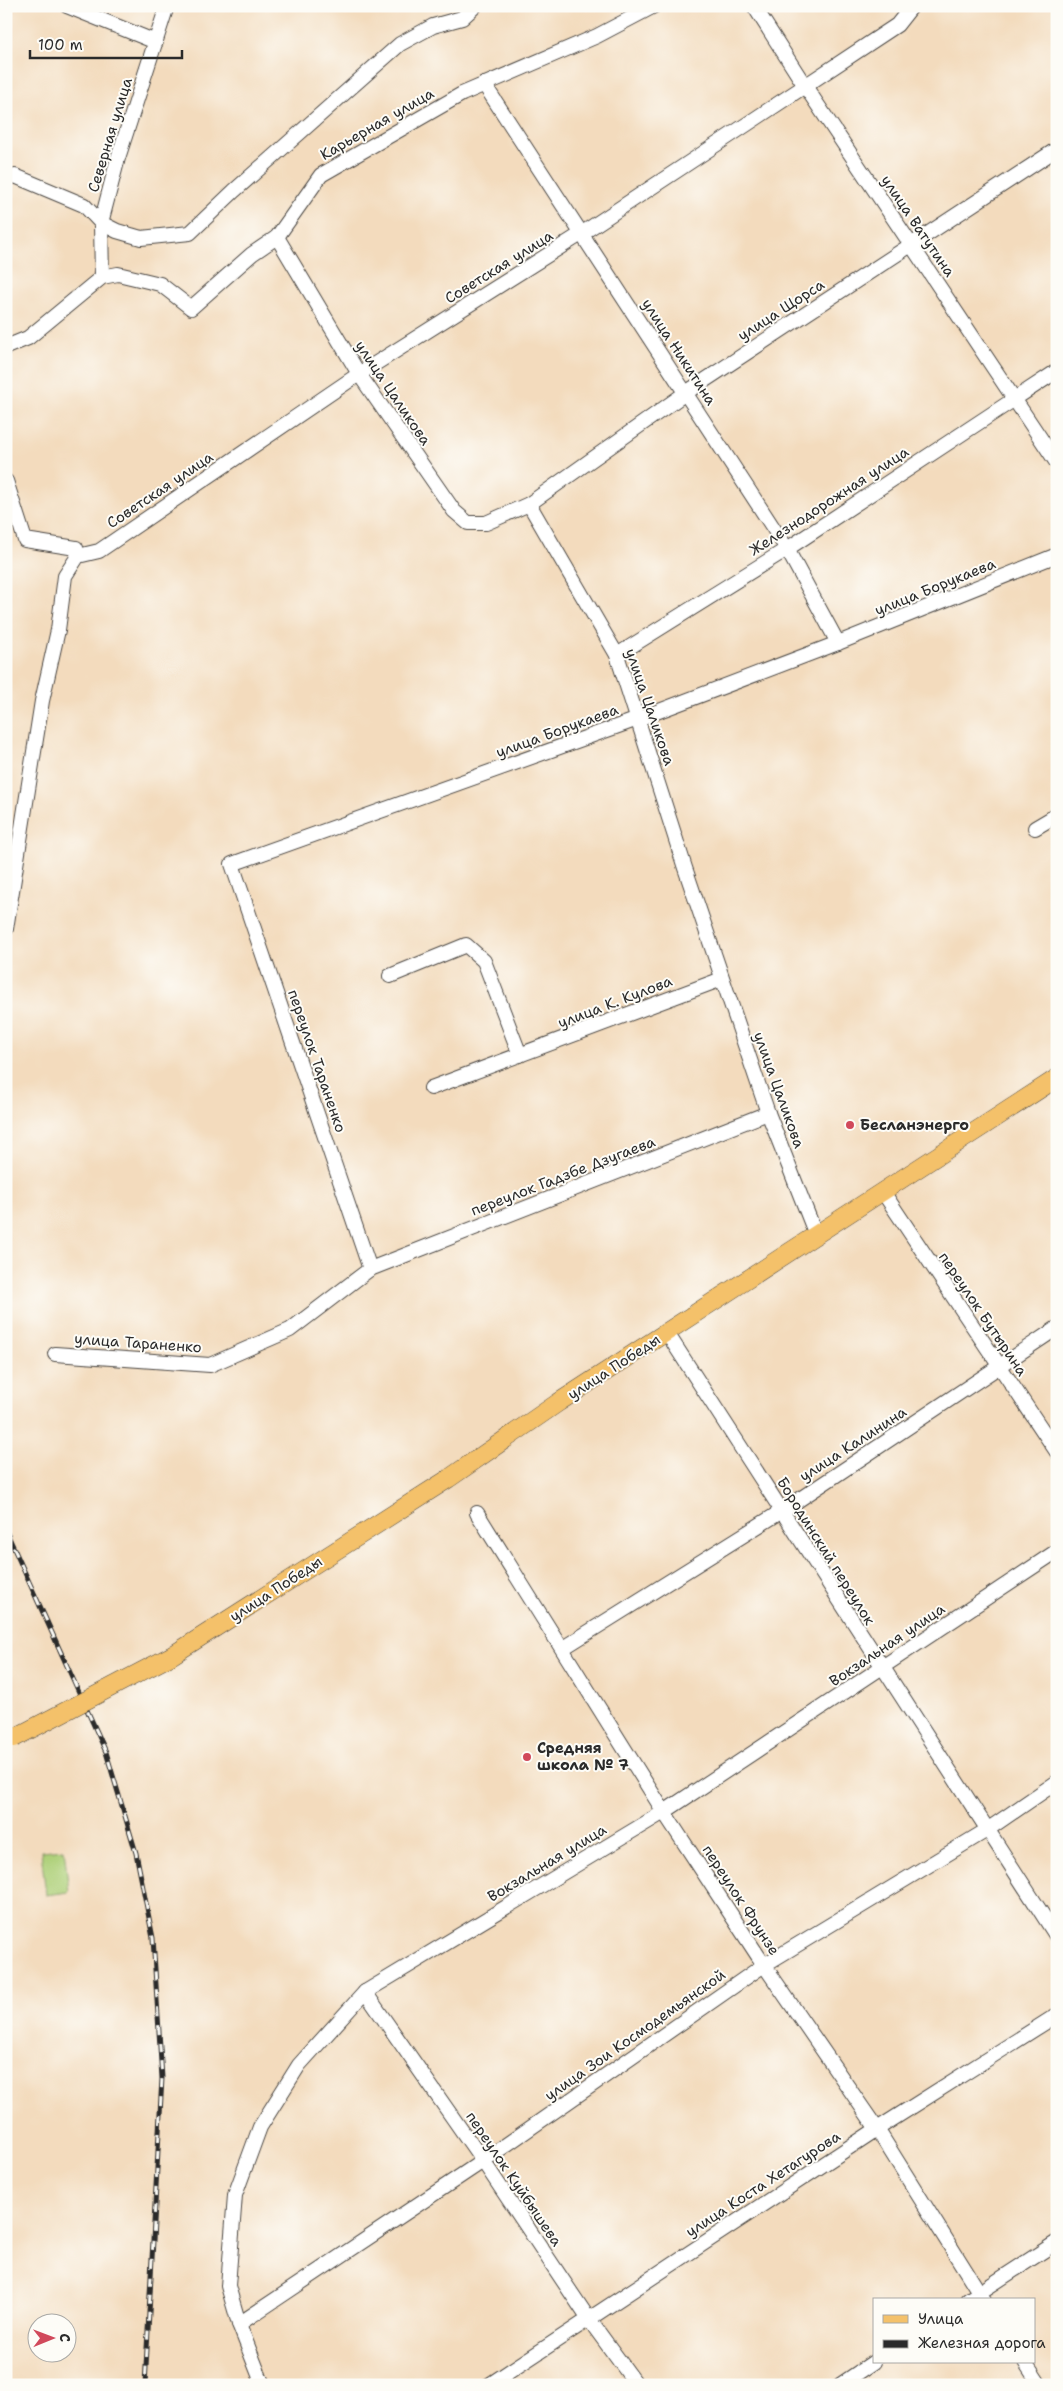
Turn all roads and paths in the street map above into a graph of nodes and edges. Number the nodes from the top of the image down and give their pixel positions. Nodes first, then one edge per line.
1 (67, 6) edge
2 (167, 6) edge
3 (476, 6) edge
4 (654, 6) edge
5 (754, 6) edge
6 (912, 6) edge
7 (156, 42) junction
8 (484, 84) junction
9 (805, 86) junction
10 (1057, 149) edge
11 (6, 178) edge
12 (101, 223) junction
13 (581, 234) junction
14 (277, 237) junction
15 (910, 244) junction
16 (102, 277) junction
17 (6, 347) edge
18 (1057, 371) edge
19 (359, 374) junction
20 (686, 392) junction
21 (1013, 399) junction
22 (1057, 463) edge
23 (6, 481) edge
24 (528, 504) junction
25 (787, 549) junction
26 (1057, 555) edge
27 (78, 556) junction
28 (838, 643) junction
29 (617, 655) junction
30 (638, 719) junction
31 (1057, 815) edge
32 (1036, 828) dead end
33 (232, 864) joint
34 (6, 929) edge
35 (390, 976) dead end
36 (722, 979) junction
37 (520, 1055) junction
38 (1057, 1078) edge
39 (431, 1088) dead end
40 (768, 1113) junction
41 (883, 1192) junction
42 (816, 1235) junction
43 (370, 1269) junction
44 (1057, 1328) edge
45 (666, 1333) junction
46 (55, 1354) dead end
47 (999, 1367) junction
48 (1057, 1452) edge
49 (782, 1511) junction
50 (477, 1513) dead end
51 (1057, 1551) edge
52 (563, 1648) junction
53 (882, 1668) junction
54 (10, 1739) edge
55 (1057, 1782) edge
56 (664, 1812) junction
57 (987, 1830) junction
58 (1057, 1937) edge
59 (764, 1965) junction
60 (365, 1992) junction
61 (1057, 2014) edge
62 (877, 2129) junction
63 (483, 2161) junction
64 (1057, 2242) edge
65 (978, 2297) edge
66 (588, 2318) junction
67 (239, 2324) junction
68 (873, 2363) edge
69 (1026, 2364) edge
70 (263, 2385) edge
71 (489, 2385) edge
72 (637, 2385) edge
73 (840, 2385) edge
74 (1040, 2385) edge

1 - 7 street
2 - 7 street, Северная улица
3 - 12 street
4 - 8 street, Карьерная улица
5 - 9 street, улица Ватутина
6 - 9 street, Советская улица
7 - 12 street, Северная улица
8 - 13 street, улица Никитина
8 - 14 street, Карьерная улица
9 - 13 street, Советская улица
9 - 15 street, улица Ватутина
10 - 15 street, улица Щорса
11 - 12 street
12 - 16 street, Северная улица
13 - 19 street, Советская улица
13 - 20 street, улица Никитина
14 - 16 street, Карьерная улица
14 - 19 street, улица Цаликова
15 - 20 street, улица Щорса
15 - 21 street, улица Ватутина
16 - 17 street
18 - 21 street, Железнодорожная улица
19 - 24 street, улица Цаликова
19 - 27 street, Советская улица
20 - 24 street, улица Щорса
20 - 25 street, улица Никитина
21 - 22 street, улица Ватутина
21 - 25 street, Железнодорожная улица
23 - 27 street
24 - 29 street, улица Цаликова
25 - 28 street, улица Никитина
25 - 29 street, Железнодорожная улица
26 - 28 street, улица Борукаева
27 - 34 street
28 - 30 street, улица Борукаева
29 - 30 street, улица Цаликова
30 - 33 street, улица Борукаева
30 - 36 street, улица Цаликова
31 - 32 street
33 - 43 street, переулок Тараненко
35 - 37 street
36 - 37 street, улица К. Кулова
36 - 40 street, улица Цаликова
37 - 39 street, улица К. Кулова
38 - 41 main road, улица Победы
40 - 42 street, улица Цаликова
40 - 43 street, переулок Гадзбе Дзугаева
41 - 42 main road, улица Победы
41 - 47 street, переулок Бутырина
42 - 45 main road, улица Победы
43 - 46 street, улица Тараненко
44 - 47 street, улица Калинина
45 - 49 street, Бородинский переулок
45 - 54 main road, улица Победы, bridge
47 - 48 street, переулок Бутырина
47 - 49 street, улица Калинина
49 - 52 street, улица Калинина
49 - 53 street, Бородинский переулок
50 - 52 street, переулок Фрунзе
51 - 53 street, Вокзальная улица
52 - 56 street, переулок Фрунзе
53 - 56 street, Вокзальная улица
53 - 57 street, Бородинский переулок
55 - 57 street, улица Зои Космодемьянской
56 - 59 street, переулок Фрунзе
56 - 60 street, Вокзальная улица
57 - 58 street, Бородинский переулок
57 - 59 street, улица Зои Космодемьянской
59 - 62 street, переулок Фрунзе
59 - 63 street, улица Зои Космодемьянской
60 - 63 street, переулок Куйбышева
60 - 67 street, Вокзальная улица
61 - 62 street, улица Коста Хетагурова
62 - 65 street, переулок Фрунзе
62 - 66 street, улица Коста Хетагурова
63 - 66 street, переулок Куйбышева
63 - 67 street, улица Зои Космодемьянской
64 - 65 street
66 - 71 street, улица Коста Хетагурова
66 - 72 street, переулок Куйбышева
67 - 70 street, Вокзальная улица
68 - 73 street
69 - 74 street

